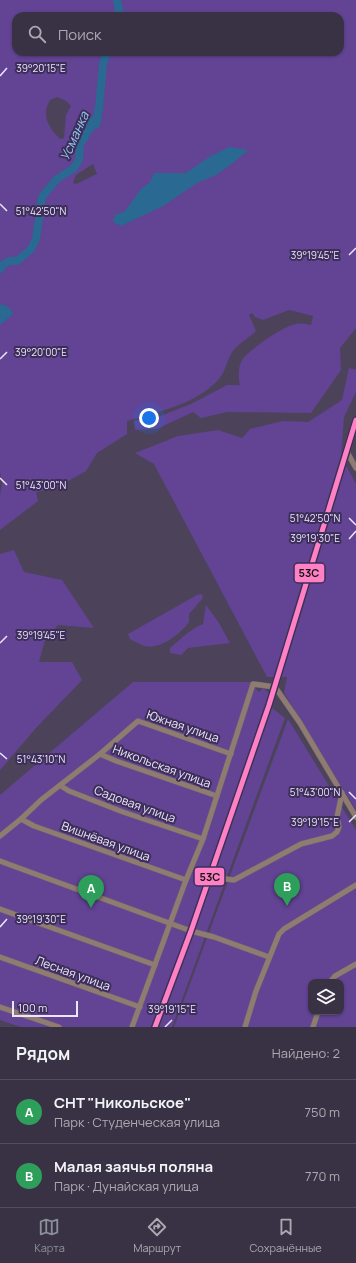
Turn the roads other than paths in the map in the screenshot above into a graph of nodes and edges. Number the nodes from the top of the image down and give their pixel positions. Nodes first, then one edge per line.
1 (356, 420) edge
2 (346, 452) junction
3 (356, 468) edge
4 (275, 687) junction
5 (100, 754) junction
6 (231, 754) junction
7 (61, 786) junction
8 (342, 793) junction
9 (217, 796) junction
10 (356, 817) edge
11 (21, 819) junction
12 (0, 836) edge
13 (202, 839) junction
14 (0, 861) edge
15 (210, 876) junction
16 (186, 880) junction
17 (356, 885) edge
18 (0, 909) edge
19 (171, 923) junction
20 (191, 931) junction
21 (0, 957) edge
22 (269, 957) junction
23 (356, 964) edge
24 (155, 965) junction
25 (332, 979) edge
26 (0, 1007) edge
27 (140, 1007) junction
28 (317, 1015) edge
29 (59, 1027) edge
30 (132, 1027) edge
31 (155, 1027) edge
32 (244, 1027) edge
33 (313, 1027) edge

1 - 2 street
2 - 3 street
2 - 4 street
4 - 6 street
4 - 8 street
4 - 15 street
5 - 6 street, Южная улица
5 - 7 street, Южная улица
5 - 9 street, Никольская улица
6 - 9 street
7 - 11 street, Южная улица
7 - 13 street, Садовая улица
8 - 10 street
8 - 15 street
9 - 13 street
11 - 12 street, Южная улица
11 - 16 street, Вишнёвая улица
13 - 16 street
14 - 19 street
15 - 20 street
16 - 19 street
17 - 22 street
18 - 24 street
19 - 20 street
19 - 24 street
20 - 22 street
20 - 31 street
21 - 27 street, Лесная улица
22 - 32 street
23 - 25 street
24 - 27 street
26 - 29 street
27 - 30 street
28 - 33 street

